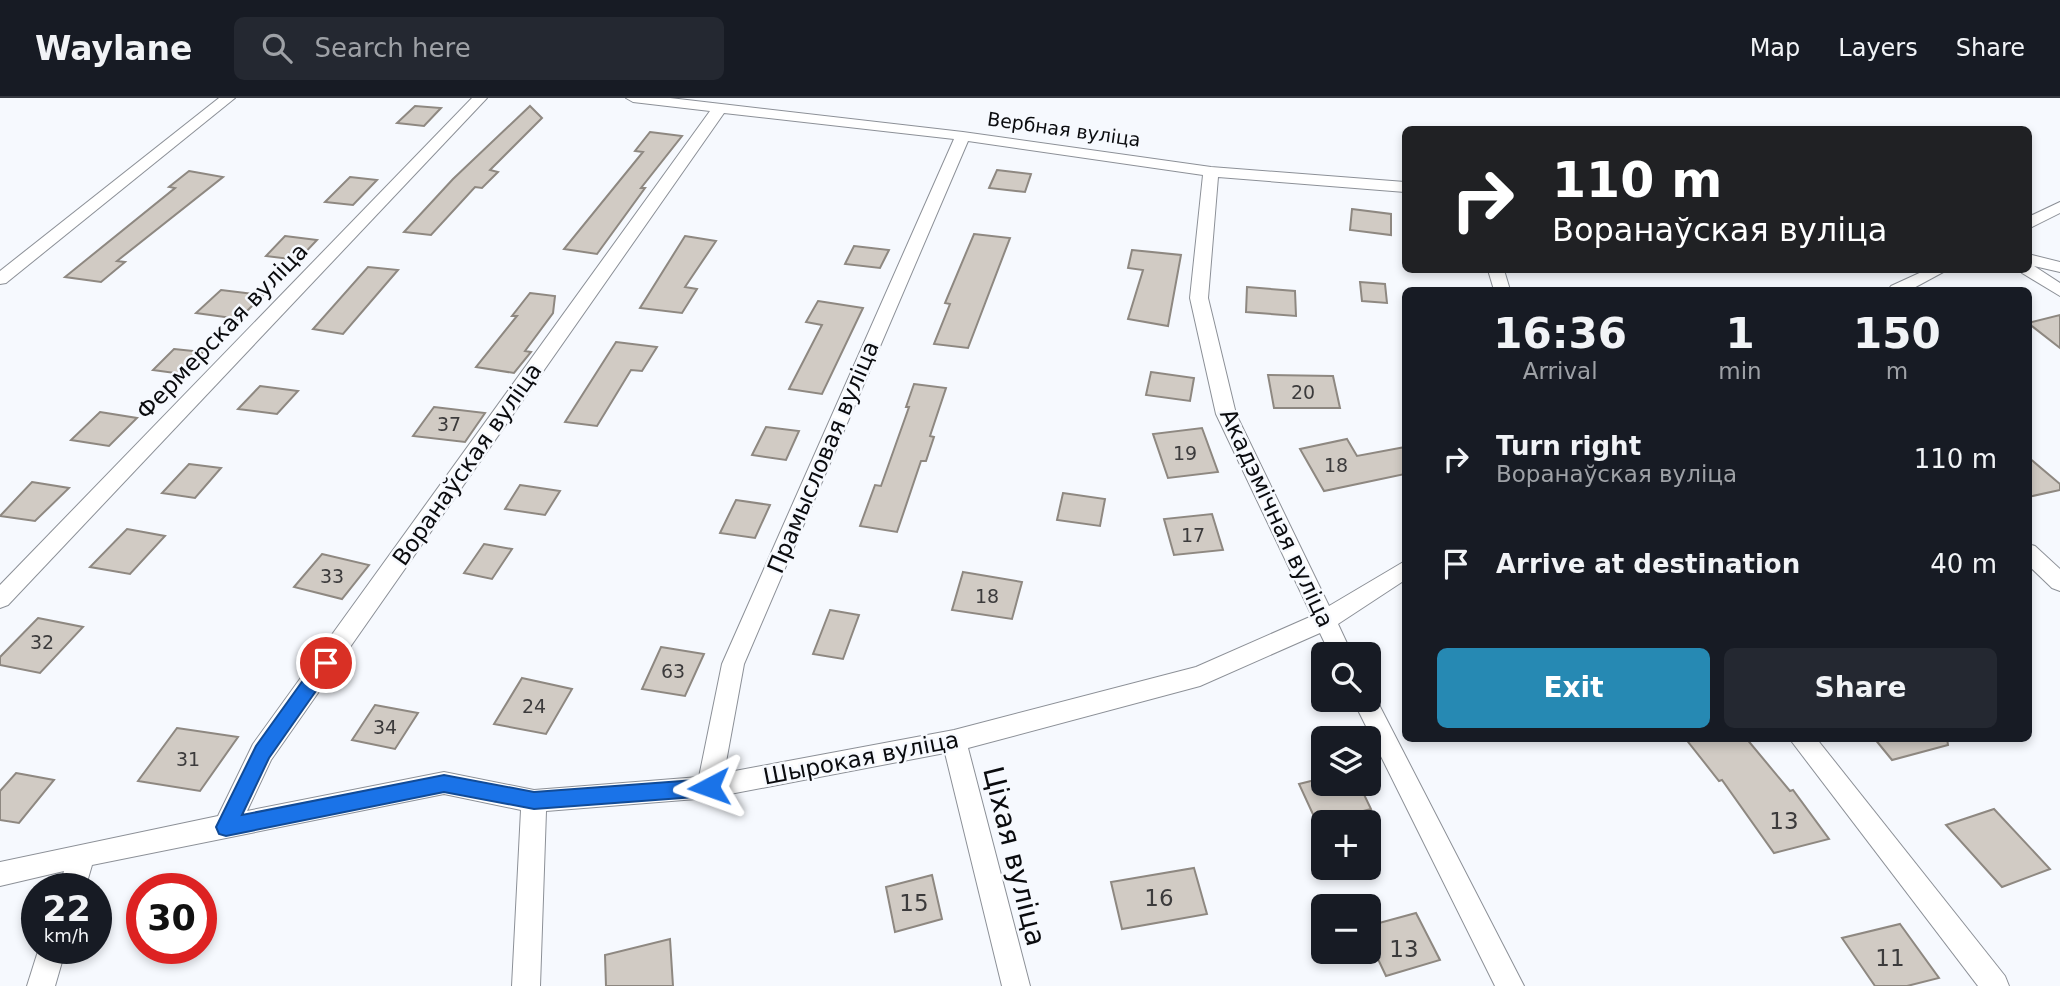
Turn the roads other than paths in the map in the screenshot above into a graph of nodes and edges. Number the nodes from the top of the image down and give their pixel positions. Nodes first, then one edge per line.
1 (228, 98) edge
2 (480, 98) edge
3 (633, 98) edge
4 (720, 108) junction
5 (963, 136) junction
6 (1211, 172) junction
7 (1402, 187) edge
8 (2060, 207) edge
9 (2032, 222) edge
10 (2032, 260) edge
11 (2060, 267) edge
12 (2032, 272) edge
13 (1933, 273) edge
14 (0, 279) edge
15 (1903, 287) edge
16 (2060, 290) edge
17 (2032, 556) edge
18 (1402, 571) edge
19 (2060, 582) edge
20 (0, 599) edge
21 (1324, 621) junction
22 (1335, 642) edge
23 (1370, 712) edge
24 (954, 741) junction
25 (1804, 742) edge
26 (709, 787) junction
27 (534, 801) junction
28 (226, 827) junction
29 (82, 855) junction
30 (77, 873) edge
31 (0, 874) edge
32 (48, 964) edge
33 (41, 986) edge
34 (526, 986) edge
35 (1016, 986) edge
36 (1510, 986) edge
37 (1995, 986) edge

1 - 14 street
2 - 20 street, Фермерская вуліца
3 - 4 street, Вербная вуліца
4 - 5 street, Вербная вуліца
4 - 28 street, Воранаўская вуліца
5 - 6 street, Вербная вуліца
5 - 26 street, Прамысловая вуліца
6 - 7 street, Вербная вуліца
6 - 21 street, Акадэмічная вуліца
8 - 9 street
10 - 11 street
12 - 16 street
13 - 15 street
17 - 19 street
18 - 21 street, Шырокая вуліца
21 - 22 street, Акадэмічная вуліца
21 - 24 street, Шырокая вуліца
23 - 36 street
24 - 26 street, Шырокая вуліца
24 - 35 street, Ціхая вуліца
25 - 37 street
26 - 27 street, Шырокая вуліца
27 - 28 street, Шырокая вуліца
27 - 34 street
28 - 29 street, Шырокая вуліца
29 - 30 street
29 - 31 street, Шырокая вуліца
32 - 33 street

